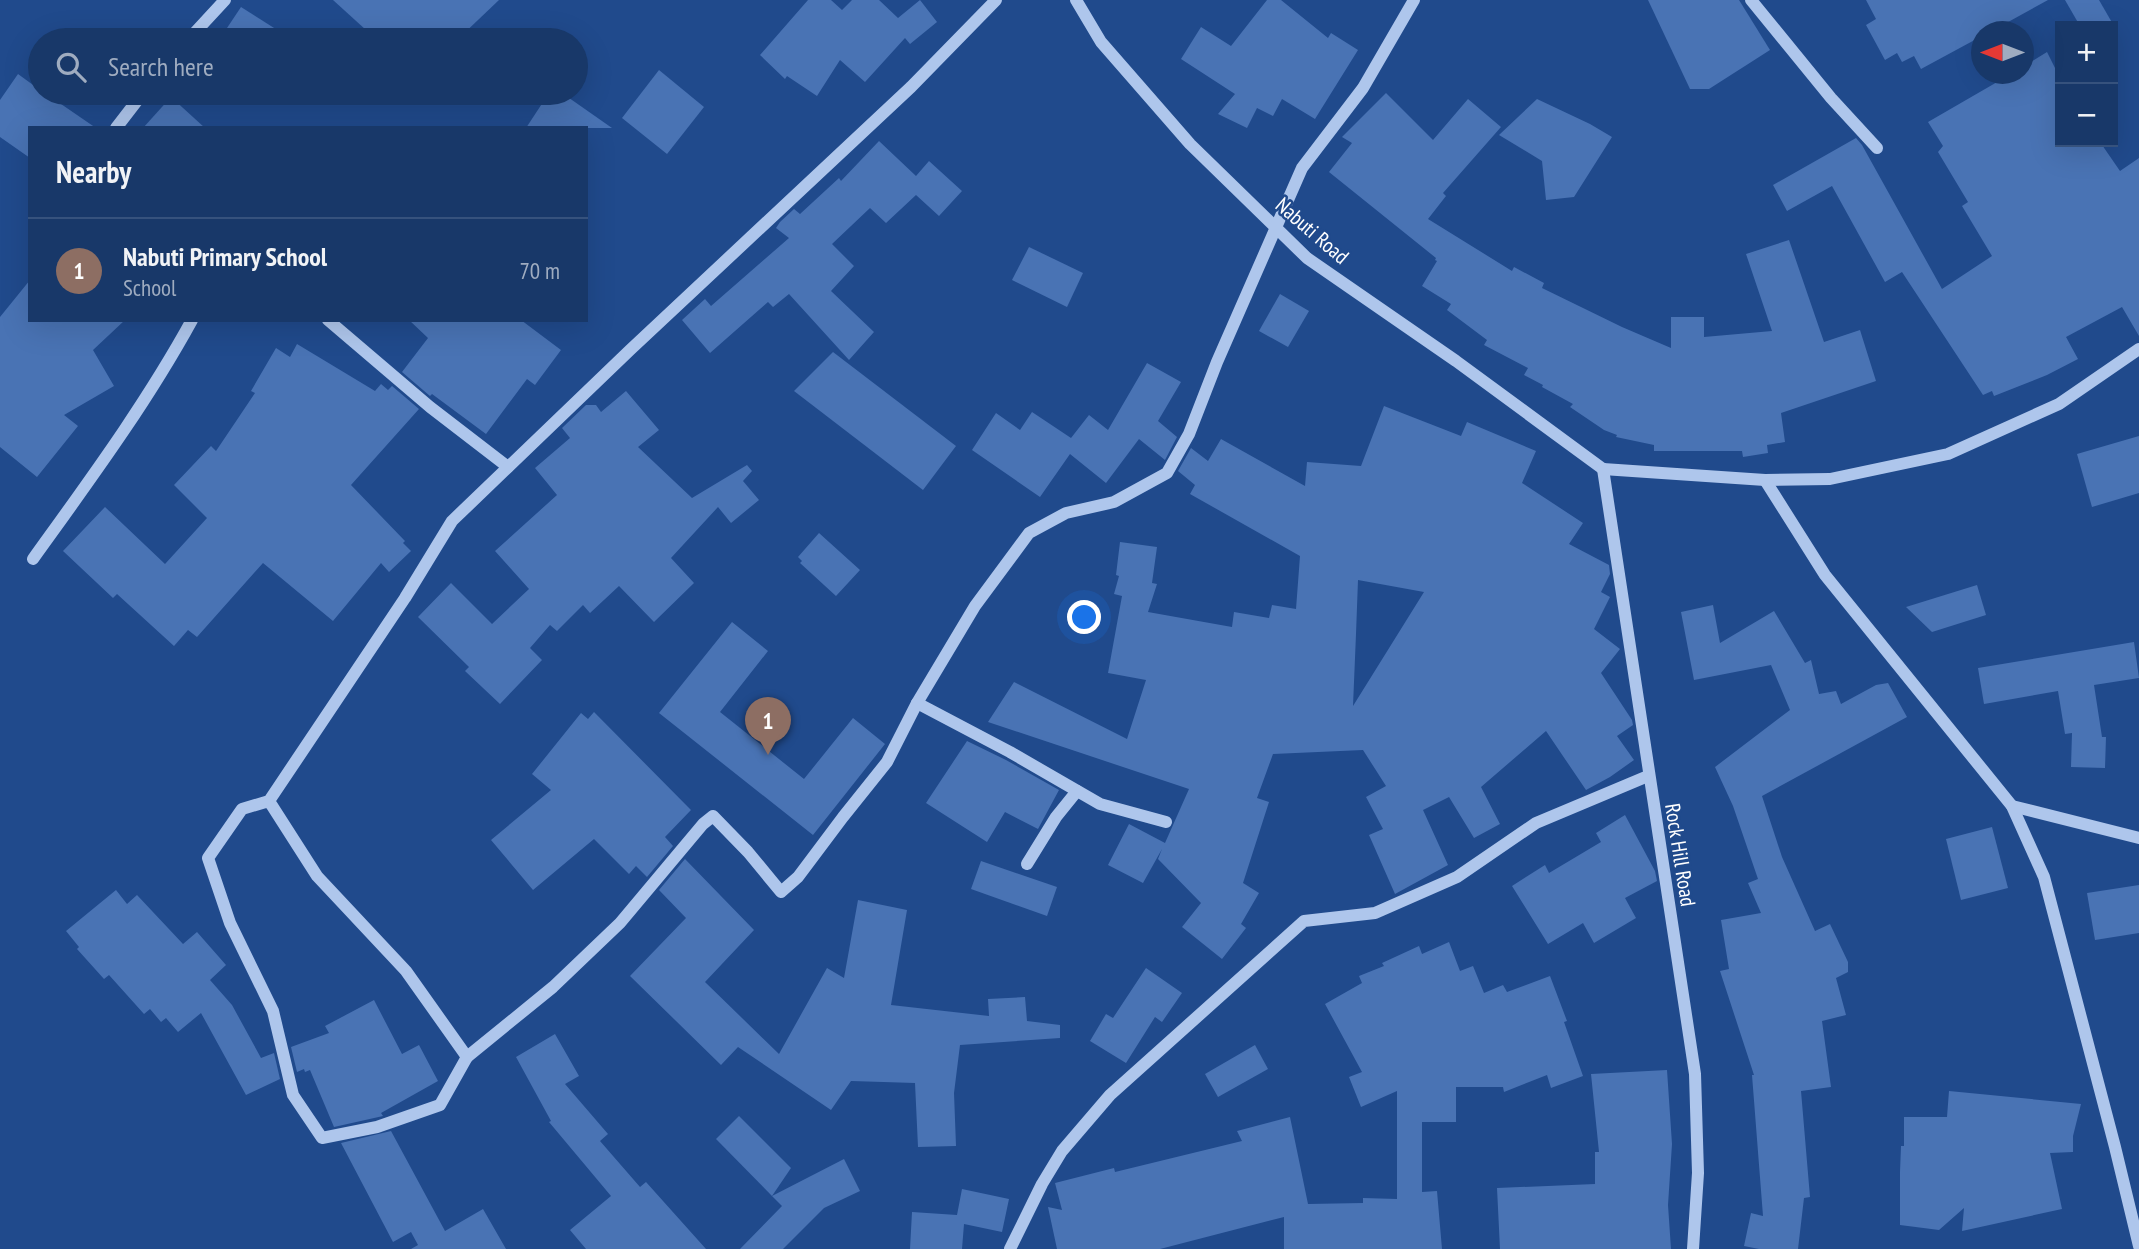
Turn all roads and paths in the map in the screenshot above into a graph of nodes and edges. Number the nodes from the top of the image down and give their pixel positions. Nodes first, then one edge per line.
1 (225, 0) edge
2 (996, 0) edge
3 (1076, 0) edge
4 (1414, 0) edge
5 (1751, 0) edge
6 (199, 28) edge
7 (134, 105) edge
8 (118, 126) edge
9 (1877, 148) dead end
10 (1277, 228) junction
11 (191, 322) edge
12 (330, 322) edge
13 (2139, 349) edge
14 (508, 467) junction
15 (1602, 469) junction
16 (1765, 480) junction
17 (33, 559) dead end
18 (917, 703) junction
19 (1648, 776) junction
20 (1077, 791) junction
21 (269, 801) junction
22 (2012, 806) junction
23 (1166, 822) dead end
24 (2139, 838) edge
25 (1027, 864) dead end
26 (467, 1057) junction
27 (2139, 1246) edge
28 (1010, 1249) edge
29 (1693, 1249) edge

1 - 6 street
2 - 14 street
3 - 10 street, Nabuti Road
4 - 10 street
5 - 9 street
7 - 8 street
10 - 15 street, Nabuti Road
10 - 18 street
11 - 17 street
12 - 14 street
13 - 16 street
14 - 21 street
15 - 16 street
15 - 19 street, Rock Hill Road
16 - 22 street
18 - 20 street
18 - 26 street
19 - 28 street
19 - 29 street, Rock Hill Road
20 - 23 street
20 - 25 street
21 - 26 street
21 - 26 street
22 - 24 street
22 - 27 street

